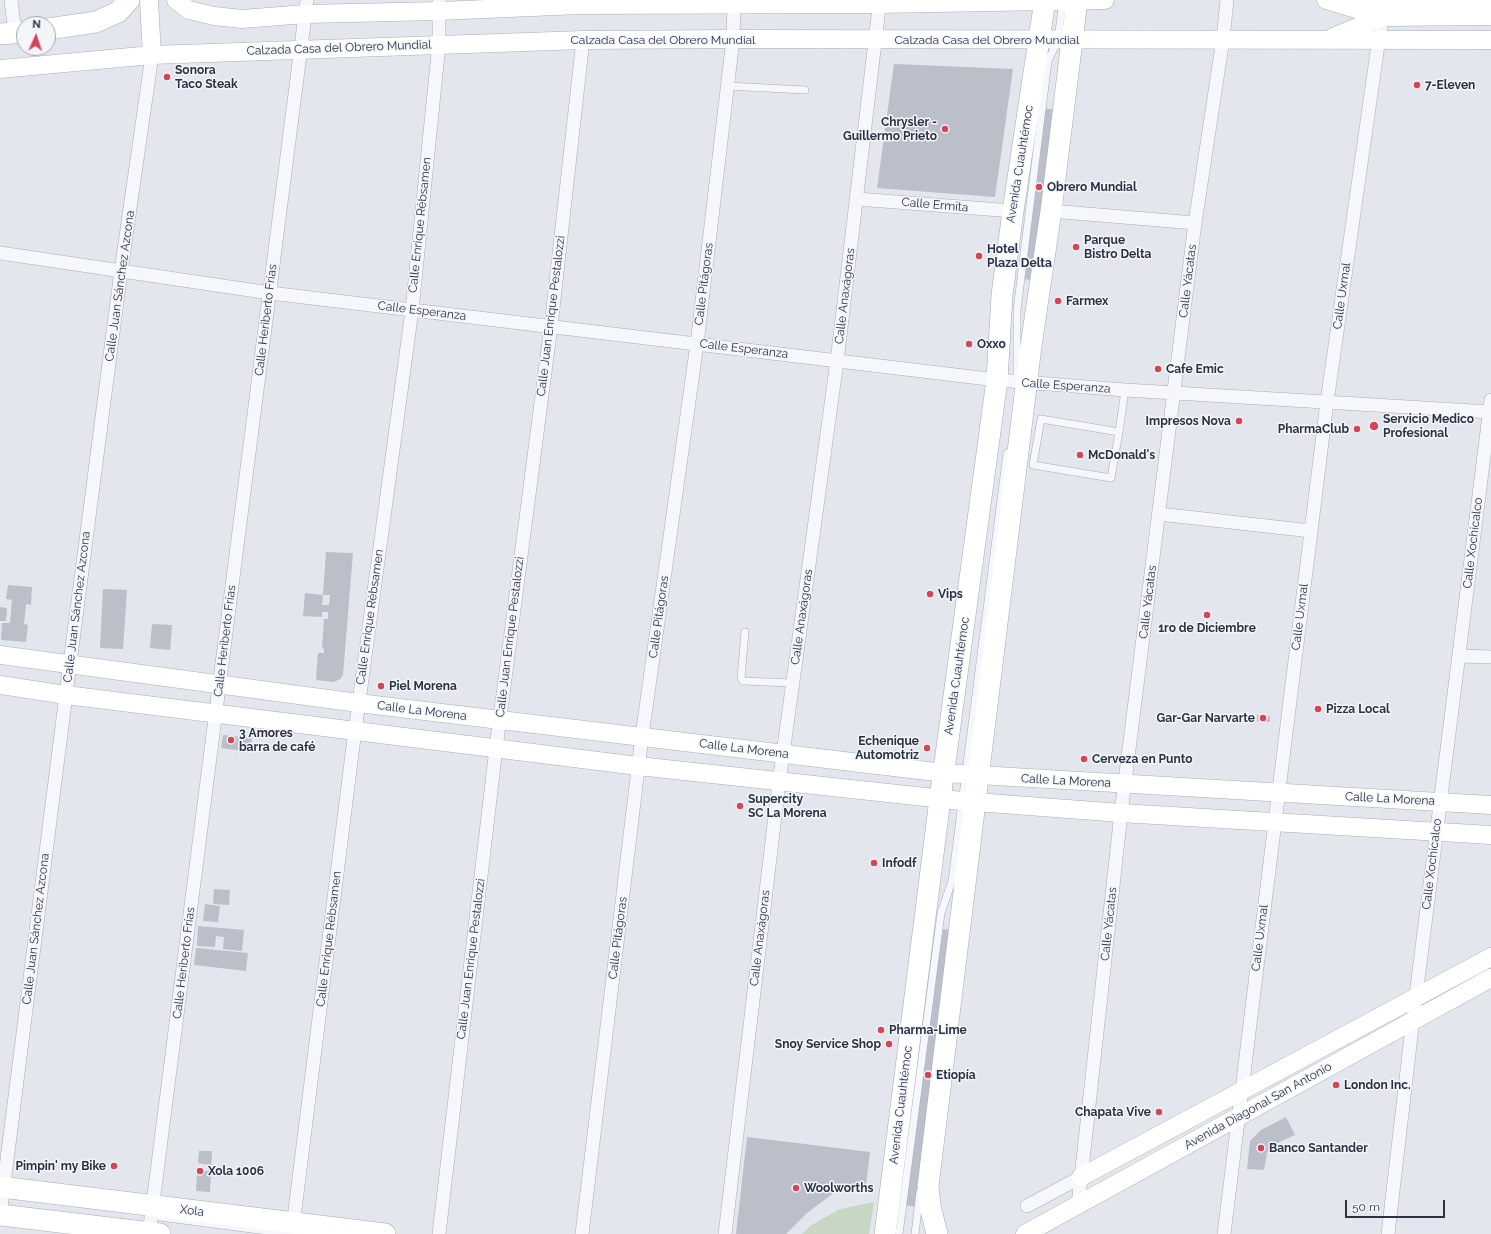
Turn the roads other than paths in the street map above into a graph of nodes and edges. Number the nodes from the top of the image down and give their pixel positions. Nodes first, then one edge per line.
1 (11, 0) edge
2 (129, 0) edge
3 (149, 0) edge
4 (176, 0) edge
5 (1062, 0) edge
6 (1105, 0) edge
7 (1227, 0) edge
8 (1326, 0) edge
9 (1360, 0) edge
10 (1491, 0) edge
11 (734, 2) edge
12 (880, 2) edge
13 (580, 3) edge
14 (439, 6) edge
15 (307, 7) edge
16 (1383, 8) edge
17 (1491, 16) edge
18 (56, 28) edge
19 (13, 33) edge
20 (733, 39) junction
21 (1223, 39) junction
22 (583, 40) junction
23 (876, 40) junction
24 (1327, 40) junction
25 (1379, 40) junction
26 (1491, 40) edge
27 (439, 44) junction
28 (1059, 46) junction
29 (301, 49) junction
30 (152, 55) junction
31 (0, 69) edge
32 (727, 86) junction
33 (805, 90) dead end
34 (857, 199) junction
35 (1013, 211) junction
36 (1051, 212) junction
37 (1195, 223) junction
38 (0, 253) edge
39 (121, 271) junction
40 (270, 293) junction
41 (412, 310) junction
42 (551, 326) junction
43 (697, 344) junction
44 (837, 360) junction
45 (1014, 384) junction
46 (1125, 390) junction
47 (1174, 393) junction
48 (1327, 402) junction
49 (1490, 408) edge
50 (1119, 432) junction
51 (1008, 445) dead end
52 (1159, 514) junction
53 (1311, 531) junction
54 (745, 632) dead end
55 (0, 655) edge
56 (1459, 656) junction
57 (1491, 657) edge
58 (70, 663) junction
59 (793, 683) junction
60 (220, 684) junction
61 (0, 685) edge
62 (66, 695) junction
63 (358, 703) junction
64 (216, 712) junction
65 (499, 719) junction
66 (355, 731) junction
67 (642, 736) junction
68 (496, 748) junction
69 (783, 755) junction
70 (638, 766) junction
71 (944, 773) junction
72 (972, 776) junction
73 (779, 782) junction
74 (1125, 784) junction
75 (1278, 792) junction
76 (940, 799) junction
77 (969, 802) junction
78 (1440, 802) junction
79 (1491, 805) edge
80 (1121, 813) junction
81 (1274, 822) junction
82 (1437, 832) junction
83 (1491, 835) edge
84 (952, 881) junction
85 (1491, 957) edge
86 (1491, 978) edge
87 (1416, 997) junction
88 (1413, 1019) junction
89 (1241, 1091) junction
90 (1239, 1117) junction
91 (1081, 1177) junction
92 (3, 1196) edge
93 (1078, 1205) junction
94 (1026, 1206) dead end
95 (151, 1223) edge
96 (292, 1230) edge
97 (385, 1234) edge
98 (439, 1234) edge
99 (582, 1234) edge
100 (725, 1234) edge
101 (885, 1234) edge
102 (899, 1234) edge
103 (915, 1234) edge
104 (937, 1234) edge
105 (1025, 1234) edge
106 (1224, 1234) edge
107 (1388, 1234) edge

1 - 19 street
2 - 18 main road
3 - 30 street, Calle Juan Sánchez Azcona
4 - 15 street
5 - 6 street
5 - 12 street
5 - 28 main road, Avenida Cuauhtémoc
5 - 28 main road, Avenida Cuauhtémoc
7 - 21 street, Calle Yácatas
8 - 16 street, Calzada Casa del Obrero Mundial
9 - 16 street, Calzada Casa del Obrero Mundial
10 - 16 street, Calzada Casa del Obrero Mundial
11 - 12 street
11 - 13 street
11 - 20 street, Calle Pitágoras
12 - 23 street, Calle Anaxágoras
13 - 14 street
14 - 15 street
14 - 27 street, Calle Enrique Rébsamen
15 - 29 street, Calle Heriberto Frías
16 - 17 street, Calzada Casa del Obrero Mundial
16 - 24 street, Calzada Casa del Obrero Mundial
16 - 25 street, Calle Uxmal
20 - 22 street, Calzada Casa del Obrero Mundial
20 - 23 street, Calzada Casa del Obrero Mundial
20 - 32 street, Calle Pitágoras
21 - 24 street, Calzada Casa del Obrero Mundial
21 - 28 street, Calzada Casa del Obrero Mundial
21 - 37 street, Calle Yácatas
22 - 27 street, Calzada Casa del Obrero Mundial
22 - 42 street, Calle Juan Enrique Pestalozzi
23 - 28 street, Calzada Casa del Obrero Mundial
23 - 34 street, Calle Anaxágoras
24 - 25 street, Calzada Casa del Obrero Mundial
25 - 26 street, Calzada Casa del Obrero Mundial
25 - 48 street, Calle Uxmal
27 - 29 street, Calzada Casa del Obrero Mundial
27 - 41 street, Calle Enrique Rébsamen
28 - 35 main road, Avenida Cuauhtémoc
28 - 36 main road, Avenida Cuauhtémoc
28 - 45 lane, Avenida Cuauhtémoc
28 - 45 lane, Avenida Cuauhtémoc
29 - 30 street, Calzada Casa del Obrero Mundial
29 - 40 street, Calle Heriberto Frías
30 - 31 street, Calzada Casa del Obrero Mundial
30 - 39 street, Calle Juan Sánchez Azcona
32 - 33 lane
32 - 43 street, Calle Pitágoras
34 - 35 street, Calle Ermita
34 - 44 street, Calle Anaxágoras
35 - 45 main road, Avenida Cuauhtémoc
36 - 37 street
36 - 45 main road, Avenida Cuauhtémoc
37 - 47 street, Calle Yácatas
38 - 39 street, Calle Esperanza
39 - 40 street, Calle Esperanza
39 - 58 street, Calle Juan Sánchez Azcona
40 - 41 street, Calle Esperanza
40 - 60 street, Calle Heriberto Frías
41 - 42 street, Calle Esperanza
41 - 63 street, Calle Enrique Rébsamen
42 - 43 street, Calle Esperanza
42 - 65 street, Calle Juan Enrique Pestalozzi
43 - 44 street, Calle Esperanza
43 - 67 street, Calle Pitágoras
44 - 45 street, Calle Esperanza
44 - 59 street, Calle Anaxágoras
45 - 46 street, Calle Esperanza
45 - 71 main road, Avenida Cuauhtémoc
45 - 72 main road, Avenida Cuauhtémoc
46 - 47 street, Calle Esperanza
46 - 50 lane
47 - 48 street, Calle Esperanza
47 - 52 street, Calle Yácatas
48 - 49 street, Calle Esperanza
48 - 53 street, Calle Uxmal
49 - 56 street, Calle Xochicalco
50 - 50 lane
51 - 72 lane, Avenida Cuauhtémoc
52 - 53 street
52 - 74 street, Calle Yácatas
53 - 75 street, Calle Uxmal
54 - 59 lane
55 - 58 street, Calle La Morena
56 - 57 street
56 - 78 street, Calle Xochicalco
58 - 60 street, Calle La Morena
58 - 62 street, Calle Juan Sánchez Azcona
59 - 69 street, Calle Anaxágoras
60 - 63 street, Calle La Morena
60 - 64 street, Calle Heriberto Frías
61 - 62 street
62 - 64 street
62 - 92 street, Calle Juan Sánchez Azcona
63 - 65 street, Calle La Morena
63 - 66 street, Calle Enrique Rébsamen
64 - 66 street
64 - 95 street, Calle Heriberto Frías
65 - 67 street, Calle La Morena
65 - 68 street, Calle Juan Enrique Pestalozzi
66 - 68 street
66 - 96 street, Calle Enrique Rébsamen
67 - 69 street, Calle La Morena
67 - 70 street, Calle Pitágoras
68 - 70 street
68 - 98 street, Calle Juan Enrique Pestalozzi
69 - 71 street, Calle La Morena
69 - 73 street, Calle Anaxágoras
70 - 73 street
70 - 99 street, Calle Pitágoras
71 - 72 street, Calle La Morena
71 - 76 main road, Avenida Cuauhtémoc
72 - 74 street, Calle La Morena
72 - 77 main road, Avenida Cuauhtémoc
73 - 76 street
73 - 100 street, Calle Anaxágoras
74 - 75 street, Calle La Morena
74 - 80 street, Calle Yácatas
75 - 78 street, Calle La Morena
75 - 81 street, Calle Uxmal
76 - 77 street
76 - 101 main road, Avenida Cuauhtémoc
77 - 80 street
77 - 84 lane, Avenida Cuauhtémoc
77 - 104 main road, Avenida Cuauhtémoc
78 - 79 street, Calle La Morena
78 - 82 street, Calle Xochicalco
80 - 81 street
80 - 91 street, Calle Yácatas
81 - 82 street
81 - 89 street, Calle Uxmal
82 - 83 street
82 - 87 street, Calle Xochicalco
84 - 102 lane, Avenida Cuauhtémoc
84 - 103 lane, Avenida Cuauhtémoc
85 - 87 street, Avenida Diagonal San Antonio
86 - 88 street, Avenida Diagonal San Antonio
87 - 88 street, Calle Xochicalco
87 - 89 street, Avenida Diagonal San Antonio
88 - 90 street, Avenida Diagonal San Antonio
88 - 107 street, Calle Xochicalco
89 - 90 street, Calle Uxmal
89 - 91 street, Avenida Diagonal San Antonio
90 - 93 street, Avenida Diagonal San Antonio
90 - 106 street, Calle Uxmal
91 - 93 street, Calle Yácatas
91 - 94 street, Avenida Diagonal San Antonio
92 - 95 main road, Xola
92 - 95 main road, Xola
93 - 105 street, Avenida Diagonal San Antonio
95 - 96 main road, Xola
96 - 97 main road, Xola

